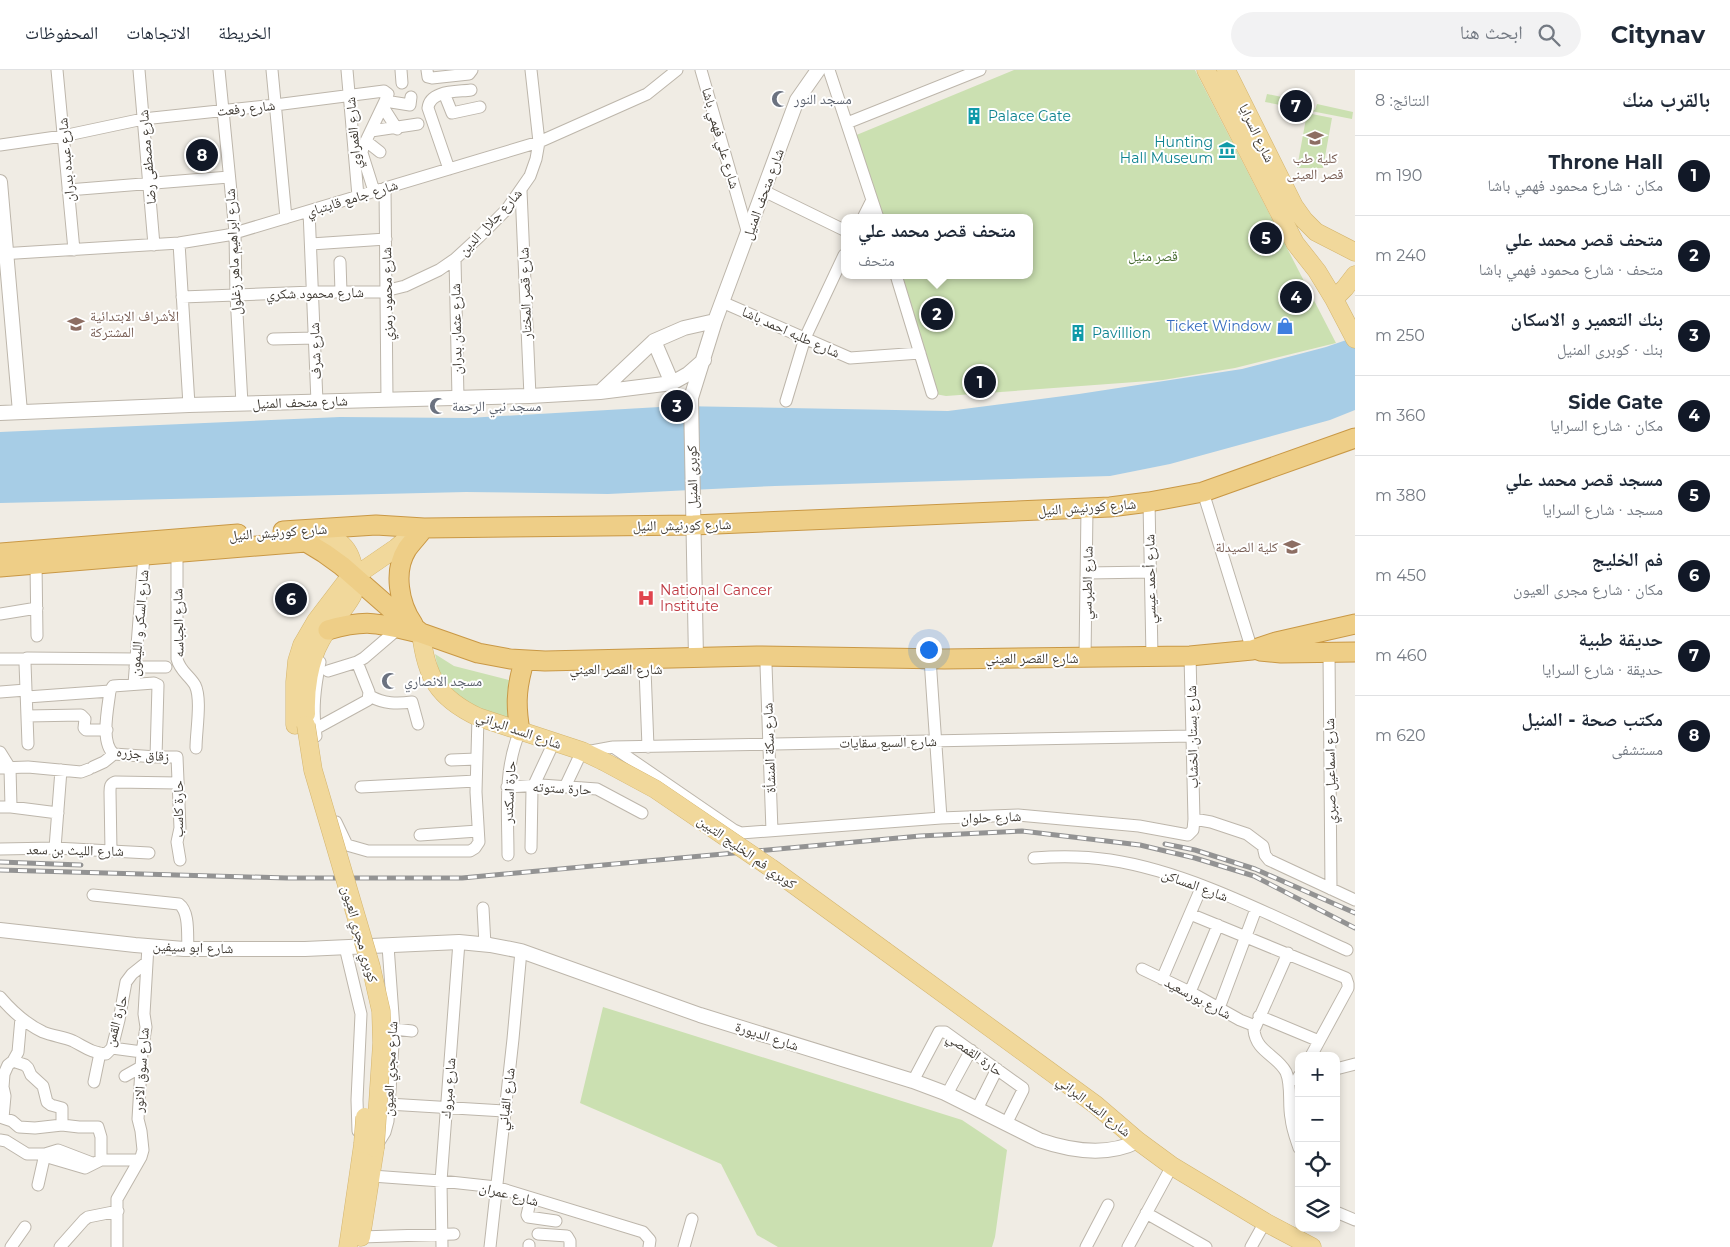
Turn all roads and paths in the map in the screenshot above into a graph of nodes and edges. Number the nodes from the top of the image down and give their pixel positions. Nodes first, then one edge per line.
1 (58, 70) edge
2 (139, 70) edge
3 (218, 70) edge
4 (272, 70) edge
5 (347, 70) edge
6 (401, 70) edge
7 (427, 70) edge
8 (472, 70) edge
9 (531, 70) edge
10 (677, 70) edge
11 (701, 70) edge
12 (818, 70) edge
13 (829, 70) edge
14 (980, 70) edge
15 (1206, 70) edge
16 (1226, 70) edge
17 (402, 83) dead end
18 (471, 90) dead end
19 (444, 93) junction
20 (349, 95) junction
21 (411, 97) dead end
22 (384, 104) junction
23 (275, 105) junction
24 (480, 107) dead end
25 (222, 110) junction
26 (143, 118) junction
27 (846, 123) junction
28 (418, 124) dead end
29 (398, 128) junction
30 (63, 136) junction
31 (368, 136) junction
32 (539, 142) junction
33 (0, 145) edge
34 (380, 152) dead end
35 (449, 169) junction
36 (229, 177) junction
37 (0, 182) edge
38 (149, 184) junction
39 (68, 190) junction
40 (379, 190) junction
41 (521, 191) junction
42 (764, 191) junction
43 (358, 196) junction
44 (872, 200) junction
45 (309, 211) junction
46 (865, 214) edge
47 (877, 214) edge
48 (286, 218) junction
49 (841, 229) edge
50 (235, 232) junction
51 (748, 234) junction
52 (386, 238) junction
53 (179, 243) junction
54 (311, 244) junction
55 (154, 245) junction
56 (74, 250) junction
57 (1355, 252) edge
58 (4, 254) edge
59 (455, 259) junction
60 (841, 261) edge
61 (340, 262) dead end
62 (1355, 275) edge
63 (897, 279) edge
64 (387, 291) junction
65 (313, 292) junction
66 (341, 292) junction
67 (236, 295) junction
68 (182, 297) junction
69 (1334, 299) junction
70 (722, 302) junction
71 (715, 322) junction
72 (315, 338) junction
73 (805, 338) junction
74 (273, 339) dead end
75 (1355, 340) edge
76 (654, 341) junction
77 (920, 353) junction
78 (704, 360) junction
79 (672, 383) junction
80 (600, 392) junction
81 (932, 392) dead end
82 (530, 396) junction
83 (458, 398) junction
84 (691, 398) joint
85 (388, 400) junction
86 (786, 401) dead end
87 (317, 402) junction
88 (242, 404) junction
89 (189, 405) junction
90 (20, 412) junction
91 (0, 413) edge
92 (1355, 438) edge
93 (1203, 492) junction
94 (1149, 502) junction
95 (1087, 509) junction
96 (693, 525) junction
97 (423, 528) junction
98 (314, 529) junction
99 (0, 553) edge
100 (177, 553) junction
101 (144, 555) junction
102 (36, 564) junction
103 (0, 567) edge
104 (1150, 572) junction
105 (1087, 573) junction
106 (354, 576) junction
107 (37, 608) junction
108 (0, 614) edge
109 (1355, 624) edge
110 (399, 628) junction
111 (328, 630) junction
112 (425, 635) junction
113 (37, 636) dead end
114 (1252, 650) junction
115 (1355, 652) edge
116 (1329, 653) junction
117 (1152, 656) junction
118 (1190, 656) junction
119 (696, 658) junction
120 (811, 658) junction
121 (1085, 658) junction
122 (0, 659) edge
123 (26, 659) junction
124 (930, 659) junction
125 (357, 662) junction
126 (136, 663) junction
127 (766, 665) junction
128 (166, 667) dead end
129 (522, 669) junction
130 (645, 669) junction
131 (328, 671) dead end
132 (134, 684) junction
133 (110, 691) junction
134 (0, 692) edge
135 (26, 694) junction
136 (370, 696) junction
137 (27, 716) junction
138 (478, 717) junction
139 (418, 724) dead end
140 (305, 726) junction
141 (107, 730) junction
142 (520, 731) junction
143 (1192, 736) junction
144 (936, 741) junction
145 (554, 742) junction
146 (28, 744) dead end
147 (769, 744) junction
148 (648, 747) junction
149 (196, 748) dead end
150 (0, 752) edge
151 (112, 752) junction
152 (583, 752) junction
153 (608, 754) junction
154 (177, 757) joint
155 (156, 758) junction
156 (477, 759) junction
157 (451, 760) dead end
158 (5, 768) edge
159 (61, 770) junction
160 (476, 782) junction
161 (178, 783) junction
162 (533, 786) junction
163 (361, 787) dead end
164 (507, 787) junction
165 (565, 787) junction
166 (5, 807) edge
167 (58, 813) junction
168 (642, 813) dead end
169 (942, 818) junction
170 (1194, 818) junction
171 (478, 831) junction
172 (772, 832) junction
173 (420, 835) dead end
174 (55, 848) junction
175 (531, 848) dead end
176 (0, 849) edge
177 (111, 851) junction
178 (149, 852) dead end
179 (508, 855) dead end
180 (1034, 858) dead end
181 (180, 860) dead end
182 (1202, 886) junction
183 (1332, 889) junction
184 (93, 896) dead end
185 (1355, 900) edge
186 (483, 908) dead end
187 (1256, 909) junction
188 (1190, 914) junction
189 (1218, 925) junction
190 (0, 930) edge
191 (1246, 936) junction
192 (459, 942) junction
193 (485, 945) junction
194 (148, 946) junction
195 (388, 946) junction
196 (345, 947) junction
197 (188, 949) junction
198 (885, 950) joint
199 (1347, 950) dead end
200 (521, 951) junction
201 (1288, 953) junction
202 (147, 962) junction
203 (1142, 969) dead end
204 (1162, 979) junction
205 (1190, 992) junction
206 (0, 997) edge
207 (1219, 1008) junction
208 (21, 1018) junction
209 (1257, 1021) junction
210 (394, 1029) junction
211 (412, 1031) dead end
212 (1320, 1041) junction
213 (112, 1048) junction
214 (971, 1050) junction
215 (142, 1052) junction
216 (1313, 1052) edge
217 (100, 1053) junction
218 (13, 1061) junction
219 (1355, 1064) edge
220 (141, 1067) junction
221 (997, 1069) junction
222 (1340, 1069) edge
223 (125, 1076) dead end
224 (1295, 1078) edge
225 (913, 1081) junction
226 (94, 1082) dead end
227 (1295, 1086) edge
228 (4, 1091) edge
229 (947, 1094) junction
230 (388, 1104) junction
231 (446, 1107) junction
232 (977, 1109) junction
233 (504, 1111) junction
234 (1006, 1124) junction
235 (62, 1125) junction
236 (0, 1140) edge
237 (1138, 1141) junction
238 (1297, 1142) edge
239 (369, 1146) junction
240 (48, 1156) junction
241 (141, 1156) junction
242 (96, 1161) junction
243 (1172, 1166) junction
244 (372, 1176) junction
245 (441, 1181) junction
246 (38, 1185) dead end
247 (496, 1187) junction
248 (531, 1198) junction
249 (1108, 1205) dead end
250 (118, 1211) junction
251 (1146, 1213) junction
252 (1340, 1214) edge
253 (692, 1219) dead end
254 (1355, 1220) edge
255 (556, 1221) dead end
256 (1265, 1222) junction
257 (25, 1227) dead end
258 (442, 1234) junction
259 (454, 1234) dead end
260 (538, 1234) dead end
261 (403, 1241) edge
262 (356, 1244) edge
263 (65, 1246) edge
264 (11, 1247) edge
265 (117, 1247) edge
266 (442, 1247) edge
267 (490, 1247) edge
268 (570, 1247) edge
269 (649, 1247) edge
270 (684, 1247) edge
271 (1086, 1247) edge
272 (1128, 1247) edge
273 (1206, 1247) edge
274 (1251, 1247) edge
275 (1312, 1247) edge

1 - 30 street, شارع عبده بدران
2 - 26 street, شارع مصطفى رضا
3 - 25 street, شارع ابراهيم ماهر زغلول
4 - 23 street
5 - 20 street, شارع الغمراوي
6 - 17 street
7 - 8 street
9 - 32 street, شارع جلال الدين
10 - 32 street, شارع جامع قايتباي
11 - 51 street, شارع علي فهمي باشا
12 - 42 street, شارع متحف المنيل
13 - 27 street
14 - 27 street
15 - 69 main road, شارع السرايا
16 - 57 main road, شارع السرايا
18 - 19 street
19 - 24 street
19 - 35 street
20 - 22 street, شارع رفعت
20 - 23 street, شارع رفعت
20 - 43 street, شارع الغمراوي
21 - 22 street
22 - 29 street
22 - 31 street
23 - 25 street, شارع رفعت
23 - 48 street
25 - 26 street, شارع رفعت
25 - 36 street, شارع ابراهيم ماهر زغلول
26 - 30 street, شارع رفعت
26 - 38 street, شارع مصطفى رضا
27 - 44 street
28 - 29 street
29 - 31 street
30 - 33 street, شارع رفعت
30 - 39 street, شارع عبده بدران
31 - 34 street
31 - 40 street
32 - 35 street, شارع جامع قايتباي
32 - 41 street, شارع جلال الدين
35 - 40 street, شارع جامع قايتباي
36 - 38 street
36 - 50 street, شارع ابراهيم ماهر زغلول
37 - 58 street
38 - 39 street
38 - 55 street, شارع مصطفى رضا
39 - 56 street, شارع عبده بدران
40 - 43 street, شارع جامع قايتباي
40 - 52 street, شارع محمود رمزي
41 - 59 street, شارع جلال الدين
41 - 82 street, شارع قصر المختار
42 - 49 street
42 - 51 street, شارع متحف المنيل
43 - 45 street, شارع جامع قايتباي
44 - 46 street
44 - 47 street
45 - 48 street, شارع جامع قايتباي
45 - 54 street, شارع شرف
48 - 50 street, شارع جامع قايتباي
50 - 53 street, شارع جامع قايتباي
50 - 67 street, شارع ابراهيم ماهر زغلول
51 - 70 street, شارع متحف المنيل
52 - 54 street
52 - 64 street, شارع محمود رمزي
53 - 55 street, شارع جامع قايتباي
53 - 68 street
54 - 65 street, شارع شرف
55 - 56 street, شارع جامع قايتباي
56 - 58 street, شارع جامع قايتباي
58 - 90 street
59 - 64 street, شارع جلال الدين
59 - 83 street, شارع عثمان بدران
60 - 73 street
61 - 66 street
62 - 69 main road
63 - 77 street
64 - 66 street, شارع محمود شكري
64 - 85 street, شارع محمود رمزي
65 - 66 street, شارع محمود شكري
65 - 67 street, شارع محمود شكري
65 - 72 street, شارع شرف
67 - 68 street, شارع محمود شكري
67 - 88 street, شارع ابراهيم ماهر زغلول
68 - 89 street
69 - 75 main road, شارع السرايا
70 - 71 street, شارع متحف المنيل
70 - 73 street, شارع طلبه احمد باشا
71 - 76 street
71 - 78 street, شارع متحف المنيل
72 - 74 street
72 - 87 street, شارع شرف
73 - 77 street, شارع طلبه احمد باشا
73 - 86 street
76 - 79 street
76 - 80 street
77 - 81 street
78 - 79 street, شارع متحف المنيل
78 - 84 street, شارع متحف المنيل
79 - 80 street, شارع متحف المنيل
80 - 82 street, شارع متحف المنيل
82 - 83 street, شارع متحف المنيل
83 - 85 street, شارع متحف المنيل
84 - 96 street, كوبرى المنيل
85 - 87 street, شارع متحف المنيل
87 - 88 street, شارع متحف المنيل
88 - 89 street, شارع متحف المنيل
89 - 90 street, شارع متحف المنيل
90 - 91 street, شارع متحف المنيل
92 - 93 highway, شارع كورنيش النيل
93 - 94 highway, شارع كورنيش النيل
93 - 114 street
94 - 95 highway, شارع كورنيش النيل
94 - 104 street, شارع أحمد عيسي
95 - 96 highway, شارع كورنيش النيل
95 - 105 street, شارع الطبرسي
96 - 97 highway, شارع كورنيش النيل
96 - 119 street
97 - 98 highway, شارع كورنيش النيل
97 - 106 main road
97 - 112 highway
98 - 99 highway, شارع كورنيش النيل
98 - 106 main road
100 - 101 highway, شارع كورنيش النيل
100 - 106 highway, شارع كورنيش النيل
100 - 149 street, شارع الجباسه
101 - 102 highway, شارع كورنيش النيل
101 - 126 street, شارع السكر و الليمون
102 - 103 highway, شارع كورنيش النيل
102 - 107 street
104 - 105 street
104 - 117 street, شارع أحمد عيسي
105 - 121 street, شارع الطبرسي
106 - 111 main road
106 - 112 highway, شارع القصر العيني
106 - 140 main road
107 - 108 street
107 - 113 street
109 - 114 highway, شارع القصر العيني
110 - 111 highway
110 - 112 highway
110 - 125 street
111 - 140 main road
112 - 119 highway, شارع القصر العيني
112 - 129 highway, شارع القصر العيني
112 - 138 main road, شارع السد البراني
114 - 116 highway, شارع القصر العيني
114 - 118 highway, شارع القصر العيني
115 - 116 highway, شارع القصر العيني
116 - 183 street, شارع اسماعيل صبري
117 - 118 highway, شارع القصر العيني
117 - 121 highway, شارع القصر العيني
118 - 143 street, شارع بستان الخشاب
119 - 120 highway, شارع القصر العيني
120 - 124 highway, شارع القصر العيني
120 - 127 highway, شارع القصر العيني
121 - 124 highway, شارع القصر العيني
122 - 123 street
123 - 126 street
123 - 135 street
124 - 144 street
125 - 131 street
125 - 136 street
126 - 128 street
126 - 132 street, شارع السكر و الليمون
127 - 130 highway, شارع القصر العيني
127 - 147 street, شارع سكة المنشأة
129 - 130 highway, شارع القصر العيني
129 - 142 highway
130 - 148 street
132 - 133 street
132 - 155 street, شارع السكر و الليمون
133 - 135 street
133 - 141 street
134 - 135 street
135 - 137 street
136 - 139 street
136 - 140 street
137 - 141 street
137 - 146 street
138 - 142 main road, شارع السد البراني
138 - 156 street
140 - 171 street
140 - 239 main road, كوبري مجري العيون, bridge
141 - 151 street
142 - 145 main road, شارع السد البراني
142 - 164 street, حارة اسكندر
143 - 144 street, شارع السبع سقايات
143 - 170 street, شارع بستان الخشاب
144 - 147 street, شارع السبع سقايات
144 - 169 street
145 - 152 main road, شارع السد البراني
145 - 162 street
147 - 148 street, شارع السبع سقايات
147 - 172 street, شارع سكة المنشأة
148 - 153 street, شارع السبع سقايات
150 - 158 street
151 - 155 street, زقاق جزره
151 - 159 street
152 - 153 main road, شارع السد البراني
152 - 165 street
153 - 172 street, شارع حلوان
153 - 198 main road, كوبري فم الخليج التبين, bridge
154 - 155 street, زقاق جزره
154 - 161 street, حارة كاسب
156 - 157 street
156 - 160 street
158 - 159 street
158 - 166 street
159 - 167 street
160 - 163 street
160 - 171 street
161 - 177 street
161 - 181 street, حارة كاسب
162 - 164 street, حارة ستوته
162 - 165 street, حارة ستوته
162 - 175 street
164 - 179 street, حارة اسكندر
165 - 168 street, حارة ستوته
166 - 167 street
167 - 174 street
169 - 170 street, شارع حلوان
169 - 172 street, شارع حلوان
170 - 183 street
171 - 173 street
174 - 176 street, شارع الليث بن سعد
174 - 177 street, شارع الليث بن سعد
177 - 178 street, شارع الليث بن سعد
180 - 182 street, شارع المساكن
182 - 187 street, شارع المساكن
182 - 188 street
183 - 185 street
184 - 197 street
186 - 193 street
187 - 191 street
187 - 199 street, شارع المساكن
188 - 189 street
188 - 204 street
189 - 191 street
189 - 205 street
190 - 194 street, شارع ابو سيفين
191 - 201 street
191 - 207 street
192 - 193 street, شارع الديورة
192 - 195 street, شارع الديورة
192 - 231 street, شارع مبروك
193 - 200 street, شارع الديورة
194 - 197 street, شارع ابو سيفين
194 - 202 street, شارع سوق الانور
195 - 196 street, شارع ابو سيفين
195 - 210 street, شارع مجري العيون
196 - 197 street, شارع ابو سيفين
196 - 239 street, شارع مجري العيون
198 - 237 main road, شارع السد البراني
200 - 225 street, شارع الديورة
200 - 233 street, شارع القباني
201 - 209 street
201 - 212 street
202 - 213 street, حارة القمن
202 - 215 street, شارع سوق الانور
203 - 204 street, شارع بورسعيد
204 - 205 street, شارع بورسعيد
205 - 207 street, شارع بورسعيد
206 - 208 street, حارة القمن
207 - 209 street, شارع بورسعيد
208 - 217 street, حارة القمن
208 - 218 street
209 - 212 street, شارع بورسعيد
209 - 224 street
210 - 211 street
210 - 230 street, شارع مجري العيون
212 - 216 street
213 - 215 street
213 - 217 street, حارة القمن
214 - 221 street, حارة القمصي
214 - 225 street, حارة القمصي
214 - 229 street
215 - 220 street, شارع سوق الانور
217 - 226 street
218 - 228 street
218 - 235 street
219 - 222 street
220 - 223 street
220 - 241 street, شارع سوق الانور
221 - 232 street
221 - 234 street, حارة القمصي
225 - 229 street, شارع الديورة
227 - 238 street
228 - 235 street
229 - 232 street, شارع الديورة
230 - 231 street
230 - 239 street, شارع مجري العيون
231 - 233 street
231 - 245 street, شارع مبروك
232 - 234 street, شارع الديورة
233 - 247 street, شارع القباني
234 - 237 street, شارع الديورة
235 - 242 street
236 - 240 street
237 - 243 main road, شارع السد البراني
239 - 244 main road, شارع مجري العيون
239 - 262 main road, شارع مجري العيون
240 - 242 street
240 - 246 street
241 - 242 street
241 - 250 street
243 - 251 street
243 - 256 main road, شارع السد البراني
244 - 245 street, شارع عمران
244 - 262 main road, شارع مجري العيون
245 - 247 street, شارع عمران
245 - 258 street, شارع مبروك
247 - 248 street, شارع عمران
247 - 267 street, شارع القباني
248 - 255 street
248 - 269 street, شارع عمران
249 - 271 street
250 - 263 street
250 - 265 street
251 - 272 street
251 - 273 street
252 - 254 street
253 - 270 street
256 - 274 street
256 - 275 main road, شارع السد البراني
257 - 264 street
258 - 259 street
258 - 261 street
258 - 266 street, شارع مبروك
260 - 268 street
261 - 262 street

